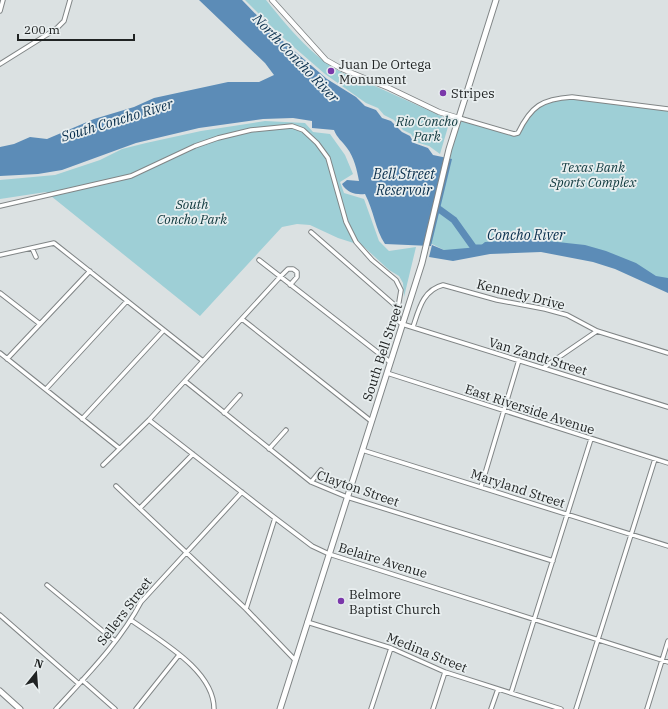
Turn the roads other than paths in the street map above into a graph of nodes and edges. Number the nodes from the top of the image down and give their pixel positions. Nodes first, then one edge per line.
1 (3, 0) edge
2 (70, 0) edge
3 (272, 0) edge
4 (496, 0) edge
5 (0, 11) edge
6 (0, 64) edge
7 (668, 109) edge
8 (459, 118) junction
9 (0, 206) edge
10 (311, 232) dead end
11 (32, 248) junction
12 (0, 255) edge
13 (36, 257) dead end
14 (259, 260) dead end
15 (90, 271) junction
16 (280, 277) junction
17 (290, 285) junction
18 (0, 293) edge
19 (127, 300) junction
20 (398, 308) junction
21 (242, 319) junction
22 (40, 324) junction
23 (402, 324) junction
24 (413, 327) junction
25 (164, 330) junction
26 (597, 330) junction
27 (0, 353) edge
28 (668, 353) edge
29 (7, 359) junction
30 (519, 360) junction
31 (203, 361) junction
32 (390, 362) junction
33 (543, 368) junction
34 (386, 373) junction
35 (185, 381) junction
36 (46, 389) junction
37 (240, 395) dead end
38 (668, 407) edge
39 (504, 411) junction
40 (224, 413) junction
41 (82, 419) junction
42 (149, 420) junction
43 (371, 422) junction
44 (286, 430) dead end
45 (591, 439) junction
46 (119, 448) junction
47 (269, 449) junction
48 (362, 450) junction
49 (193, 454) junction
50 (655, 459) junction
51 (668, 463) edge
52 (103, 465) dead end
53 (321, 470) dead end
54 (311, 482) junction
55 (116, 486) dead end
56 (481, 487) junction
57 (242, 492) junction
58 (347, 496) junction
59 (140, 508) junction
60 (567, 514) junction
61 (275, 518) junction
62 (631, 534) junction
63 (668, 546) edge
64 (185, 553) junction
65 (329, 554) junction
66 (553, 561) junction
67 (47, 584) dead end
68 (246, 609) junction
69 (0, 615) edge
70 (534, 618) junction
71 (131, 620) junction
72 (307, 622) junction
73 (597, 639) junction
74 (115, 641) junction
75 (668, 641) edge
76 (391, 648) junction
77 (180, 655) junction
78 (295, 660) junction
79 (662, 660) junction
80 (668, 662) edge
81 (445, 672) junction
82 (82, 680) junction
83 (79, 684) junction
84 (498, 689) junction
85 (0, 691) edge
86 (511, 693) junction
87 (551, 708) edge
88 (20, 709) edge
89 (56, 709) edge
90 (115, 709) edge
91 (136, 709) edge
92 (214, 709) edge
93 (280, 709) edge
94 (371, 709) edge
95 (433, 709) edge
96 (491, 709) edge
97 (561, 709) edge
98 (576, 709) edge
99 (647, 709) edge

1 - 5 street
2 - 6 street
3 - 8 street
4 - 8 main road, South Bell Street
7 - 8 street
8 - 23 main road, South Bell Street
9 - 20 street
10 - 20 street
11 - 12 street
11 - 13 street
11 - 15 street
14 - 16 street
15 - 19 street
15 - 22 street
16 - 17 street
16 - 17 street
16 - 21 street
17 - 32 street
18 - 22 street
19 - 25 street
19 - 36 street
20 - 23 street
21 - 31 street
21 - 43 street
22 - 29 street
23 - 24 street, Van Zandt Street
23 - 32 main road, South Bell Street
24 - 26 street, Kennedy Drive
24 - 30 street, Van Zandt Street
25 - 31 street
25 - 41 street
26 - 28 street, Kennedy Drive
26 - 33 street
27 - 29 street
29 - 36 street
30 - 33 street, Van Zandt Street
30 - 39 street
31 - 35 street
32 - 34 main road, South Bell Street
33 - 38 street, Van Zandt Street
34 - 39 street, East Riverside Avenue
34 - 43 main road, South Bell Street
35 - 40 street, Clayton Street
35 - 42 street
36 - 41 street
37 - 40 street
39 - 45 street, East Riverside Avenue
39 - 56 street
40 - 47 street, Clayton Street
41 - 46 street
42 - 46 street
42 - 49 street, Belaire Avenue
43 - 48 main road, South Bell Street
44 - 47 street
45 - 50 street, East Riverside Avenue
45 - 60 street
46 - 52 street
47 - 54 street, Clayton Street
48 - 56 street, Maryland Street
48 - 58 main road, South Bell Street
49 - 57 street, Belaire Avenue
49 - 59 street
50 - 51 street, East Riverside Avenue
50 - 62 street
53 - 54 street
54 - 58 street, Clayton Street
55 - 59 street
56 - 60 street, Maryland Street
57 - 61 street, Belaire Avenue
57 - 64 street, Sellers Street
58 - 65 main road, South Bell Street
58 - 66 street, Clayton Street
59 - 64 street
60 - 62 street, Maryland Street
60 - 66 street
61 - 65 street, Belaire Avenue
61 - 68 street
62 - 63 street, Maryland Street
62 - 73 street
64 - 68 street
64 - 71 street, Sellers Street
65 - 70 street, Belaire Avenue
65 - 72 main road, South Bell Street
66 - 70 street
67 - 74 street
68 - 78 street
69 - 83 street
70 - 73 street, Belaire Avenue
70 - 86 street
71 - 74 street, Sellers Street
71 - 77 street
72 - 76 street, Medina Street
72 - 78 main road, South Bell Street
73 - 79 street, Belaire Avenue
73 - 98 street
74 - 82 street, Sellers Street
75 - 79 street
76 - 81 street, Medina Street
76 - 94 street
77 - 91 street
77 - 92 street
78 - 93 main road, South Bell Street
79 - 80 street, Belaire Avenue
79 - 99 street
81 - 84 street, Medina Street
81 - 95 street
82 - 83 street, Sellers Street
82 - 90 street
83 - 89 street, Sellers Street
84 - 86 street, Medina Street
84 - 96 street
85 - 88 main road
86 - 87 street, Medina Street
87 - 97 street, Medina Street

